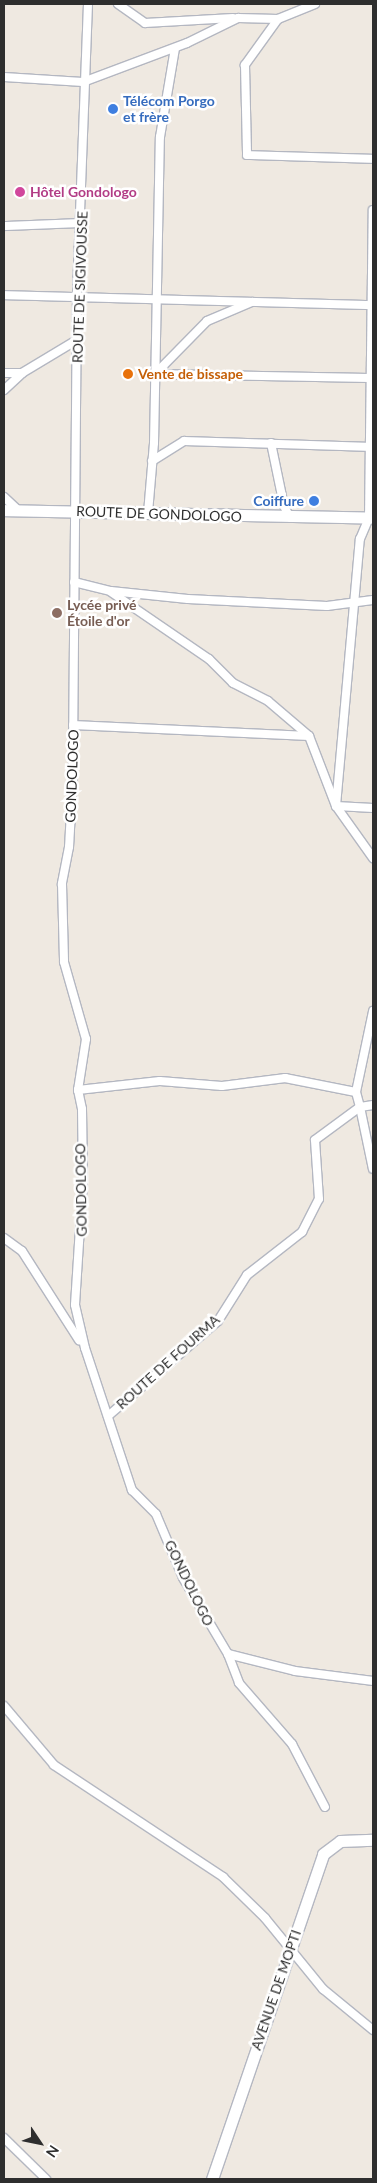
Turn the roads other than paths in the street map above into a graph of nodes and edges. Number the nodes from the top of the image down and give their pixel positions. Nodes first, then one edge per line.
1 (88, 4) edge
2 (118, 4) edge
3 (315, 4) edge
4 (238, 18) junction
5 (278, 19) junction
6 (175, 48) junction
7 (4, 78) edge
8 (83, 82) junction
9 (373, 159) edge
10 (373, 210) edge
11 (83, 223) junction
12 (4, 226) edge
13 (4, 295) edge
14 (77, 295) junction
15 (157, 298) junction
16 (254, 301) junction
17 (371, 305) junction
18 (77, 340) junction
19 (4, 373) edge
20 (22, 373) junction
21 (155, 374) junction
22 (369, 378) junction
23 (4, 390) edge
24 (271, 443) junction
25 (370, 447) edge
26 (152, 461) junction
27 (4, 496) edge
28 (4, 510) edge
29 (18, 510) junction
30 (77, 511) junction
31 (148, 514) junction
32 (290, 518) junction
33 (371, 518) edge
34 (74, 582) junction
35 (111, 592) junction
36 (356, 599) junction
37 (373, 600) edge
38 (73, 725) junction
39 (309, 736) junction
40 (336, 806) junction
41 (373, 808) edge
42 (373, 858) edge
43 (373, 1010) edge
44 (78, 1090) junction
45 (356, 1092) junction
46 (373, 1105) edge
47 (360, 1107) junction
48 (373, 1169) edge
49 (4, 1238) edge
50 (84, 1348) junction
51 (108, 1416) junction
52 (228, 1654) junction
53 (373, 1681) edge
54 (4, 1706) edge
55 (325, 1807) dead end
56 (373, 1840) edge
57 (290, 1952) junction
58 (373, 2030) edge
59 (4, 2138) edge
60 (46, 2179) edge
61 (212, 2179) edge

1 - 8 street, ROUTE DE SIGIVOUSSE
2 - 4 street
3 - 5 street
4 - 5 street
4 - 6 street
5 - 9 street
6 - 8 street
6 - 15 street
7 - 8 street
8 - 11 street, ROUTE DE SIGIVOUSSE
10 - 17 street
11 - 12 street
11 - 14 street, ROUTE DE SIGIVOUSSE
13 - 14 street
14 - 15 street
14 - 18 street, ROUTE DE SIGIVOUSSE
15 - 16 street
15 - 21 street
16 - 17 street
16 - 21 street
17 - 22 street
18 - 20 street
18 - 30 street, ROUTE DE SIGIVOUSSE
19 - 20 street
20 - 23 street
21 - 22 street
21 - 26 street
22 - 25 street
24 - 25 street
24 - 26 street
24 - 32 street
25 - 33 street
26 - 31 street
27 - 29 street
28 - 29 street, ROUTE DE GONDOLOGO
29 - 30 street, ROUTE DE GONDOLOGO
30 - 31 street, ROUTE DE GONDOLOGO
30 - 34 street, GONDOLOGO
31 - 32 street, ROUTE DE GONDOLOGO
32 - 33 street, ROUTE DE GONDOLOGO
33 - 36 street
34 - 35 street
34 - 38 street, GONDOLOGO
35 - 36 street
35 - 39 street
36 - 37 street
36 - 40 street
38 - 39 street
38 - 44 street, GONDOLOGO
39 - 40 street
40 - 41 street
40 - 42 street
43 - 45 street
44 - 45 street
44 - 50 street, GONDOLOGO
45 - 47 street
46 - 47 street
47 - 48 street
47 - 51 street, ROUTE DE FOURMA
49 - 50 street
50 - 51 street, GONDOLOGO
51 - 52 street, GONDOLOGO
52 - 53 street
52 - 55 street, GONDOLOGO
54 - 57 street
56 - 57 street, AVENUE DE MOPTI
57 - 58 street
57 - 61 street, AVENUE DE MOPTI
59 - 60 street

